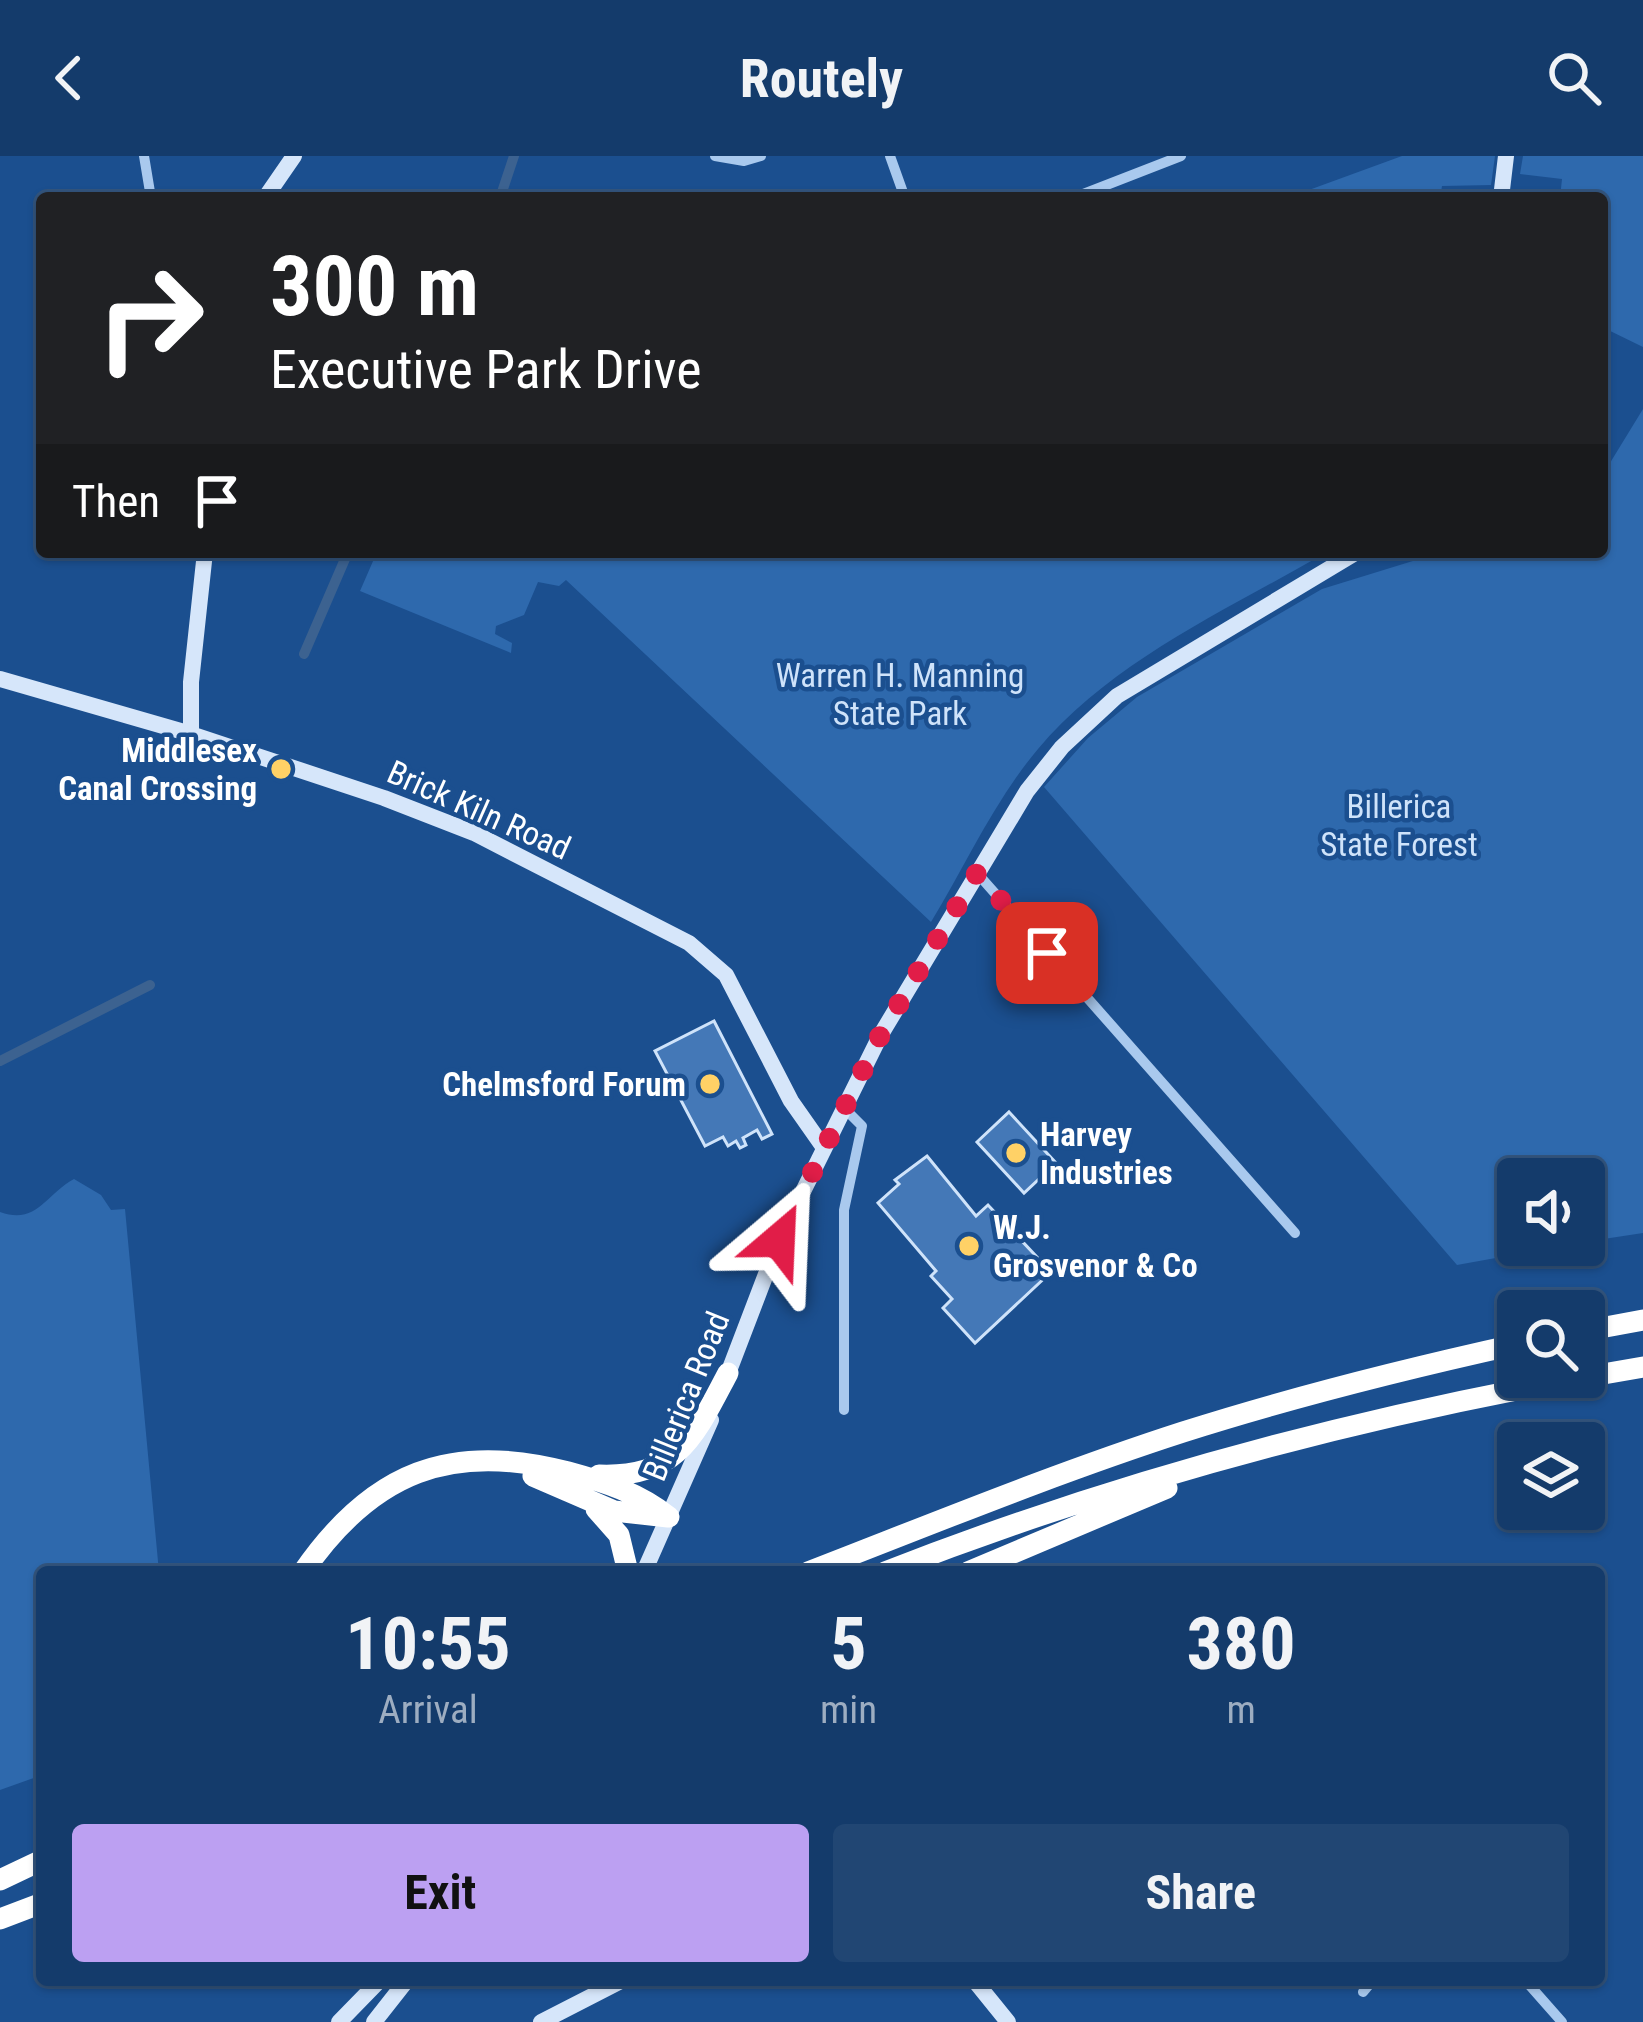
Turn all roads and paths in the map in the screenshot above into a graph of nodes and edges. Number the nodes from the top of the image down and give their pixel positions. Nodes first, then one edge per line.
1 (144, 156) edge
2 (294, 156) edge
3 (715, 156) edge
4 (761, 156) edge
5 (890, 156) edge
6 (1181, 156) edge
7 (1506, 156) edge
8 (150, 192) edge
9 (269, 192) edge
10 (903, 192) edge
11 (1088, 192) edge
12 (1502, 192) edge
13 (205, 558) edge
14 (1347, 558) edge
15 (0, 679) edge
16 (191, 734) junction
17 (977, 873) junction
18 (844, 1108) junction
19 (824, 1148) junction
20 (1295, 1233) dead end
21 (1643, 1320) edge
22 (1605, 1327) edge
23 (1497, 1349) edge
24 (1643, 1367) edge
25 (728, 1373) junction
26 (844, 1410) dead end
27 (1269, 1446) junction
28 (575, 1474) junction
29 (586, 1501) junction
30 (669, 1517) junction
31 (308, 1566) edge
32 (323, 1566) edge
33 (627, 1566) edge
34 (647, 1566) edge
35 (823, 1566) edge
36 (902, 1566) edge
37 (982, 1566) edge
38 (36, 1863) edge
39 (36, 1874) edge
40 (0, 1884) edge
41 (36, 1905) edge
42 (0, 1919) edge
43 (375, 1986) edge
44 (402, 1986) edge
45 (611, 1986) edge
46 (979, 1986) edge
47 (1368, 1986) edge
48 (1531, 1986) edge
49 (1363, 1992) dead end
50 (346, 2019) edge
51 (374, 2022) edge
52 (541, 2022) edge
53 (1008, 2022) edge
54 (1562, 2022) edge

1 - 8 street
2 - 9 main road
3 - 4 street
5 - 10 street
6 - 11 street
7 - 12 main road
13 - 16 main road
14 - 17 main road, Billerica Road
15 - 16 main road, Brick Kiln Road
16 - 19 main road, Brick Kiln Road
17 - 18 main road, Billerica Road
17 - 20 street
18 - 19 main road, Billerica Road
18 - 26 street
19 - 25 main road, Billerica Road
21 - 22 highway
23 - 35 highway
24 - 27 highway
25 - 28 highway
25 - 30 main road, Billerica Road
27 - 36 highway
27 - 37 highway
28 - 30 highway
28 - 31 highway
29 - 30 highway
29 - 32 highway
29 - 33 highway
30 - 34 main road, Billerica Road
38 - 40 highway
39 - 40 highway
41 - 42 highway
43 - 50 main road
44 - 51 main road
45 - 52 main road
46 - 53 main road
47 - 49 street
48 - 54 street

